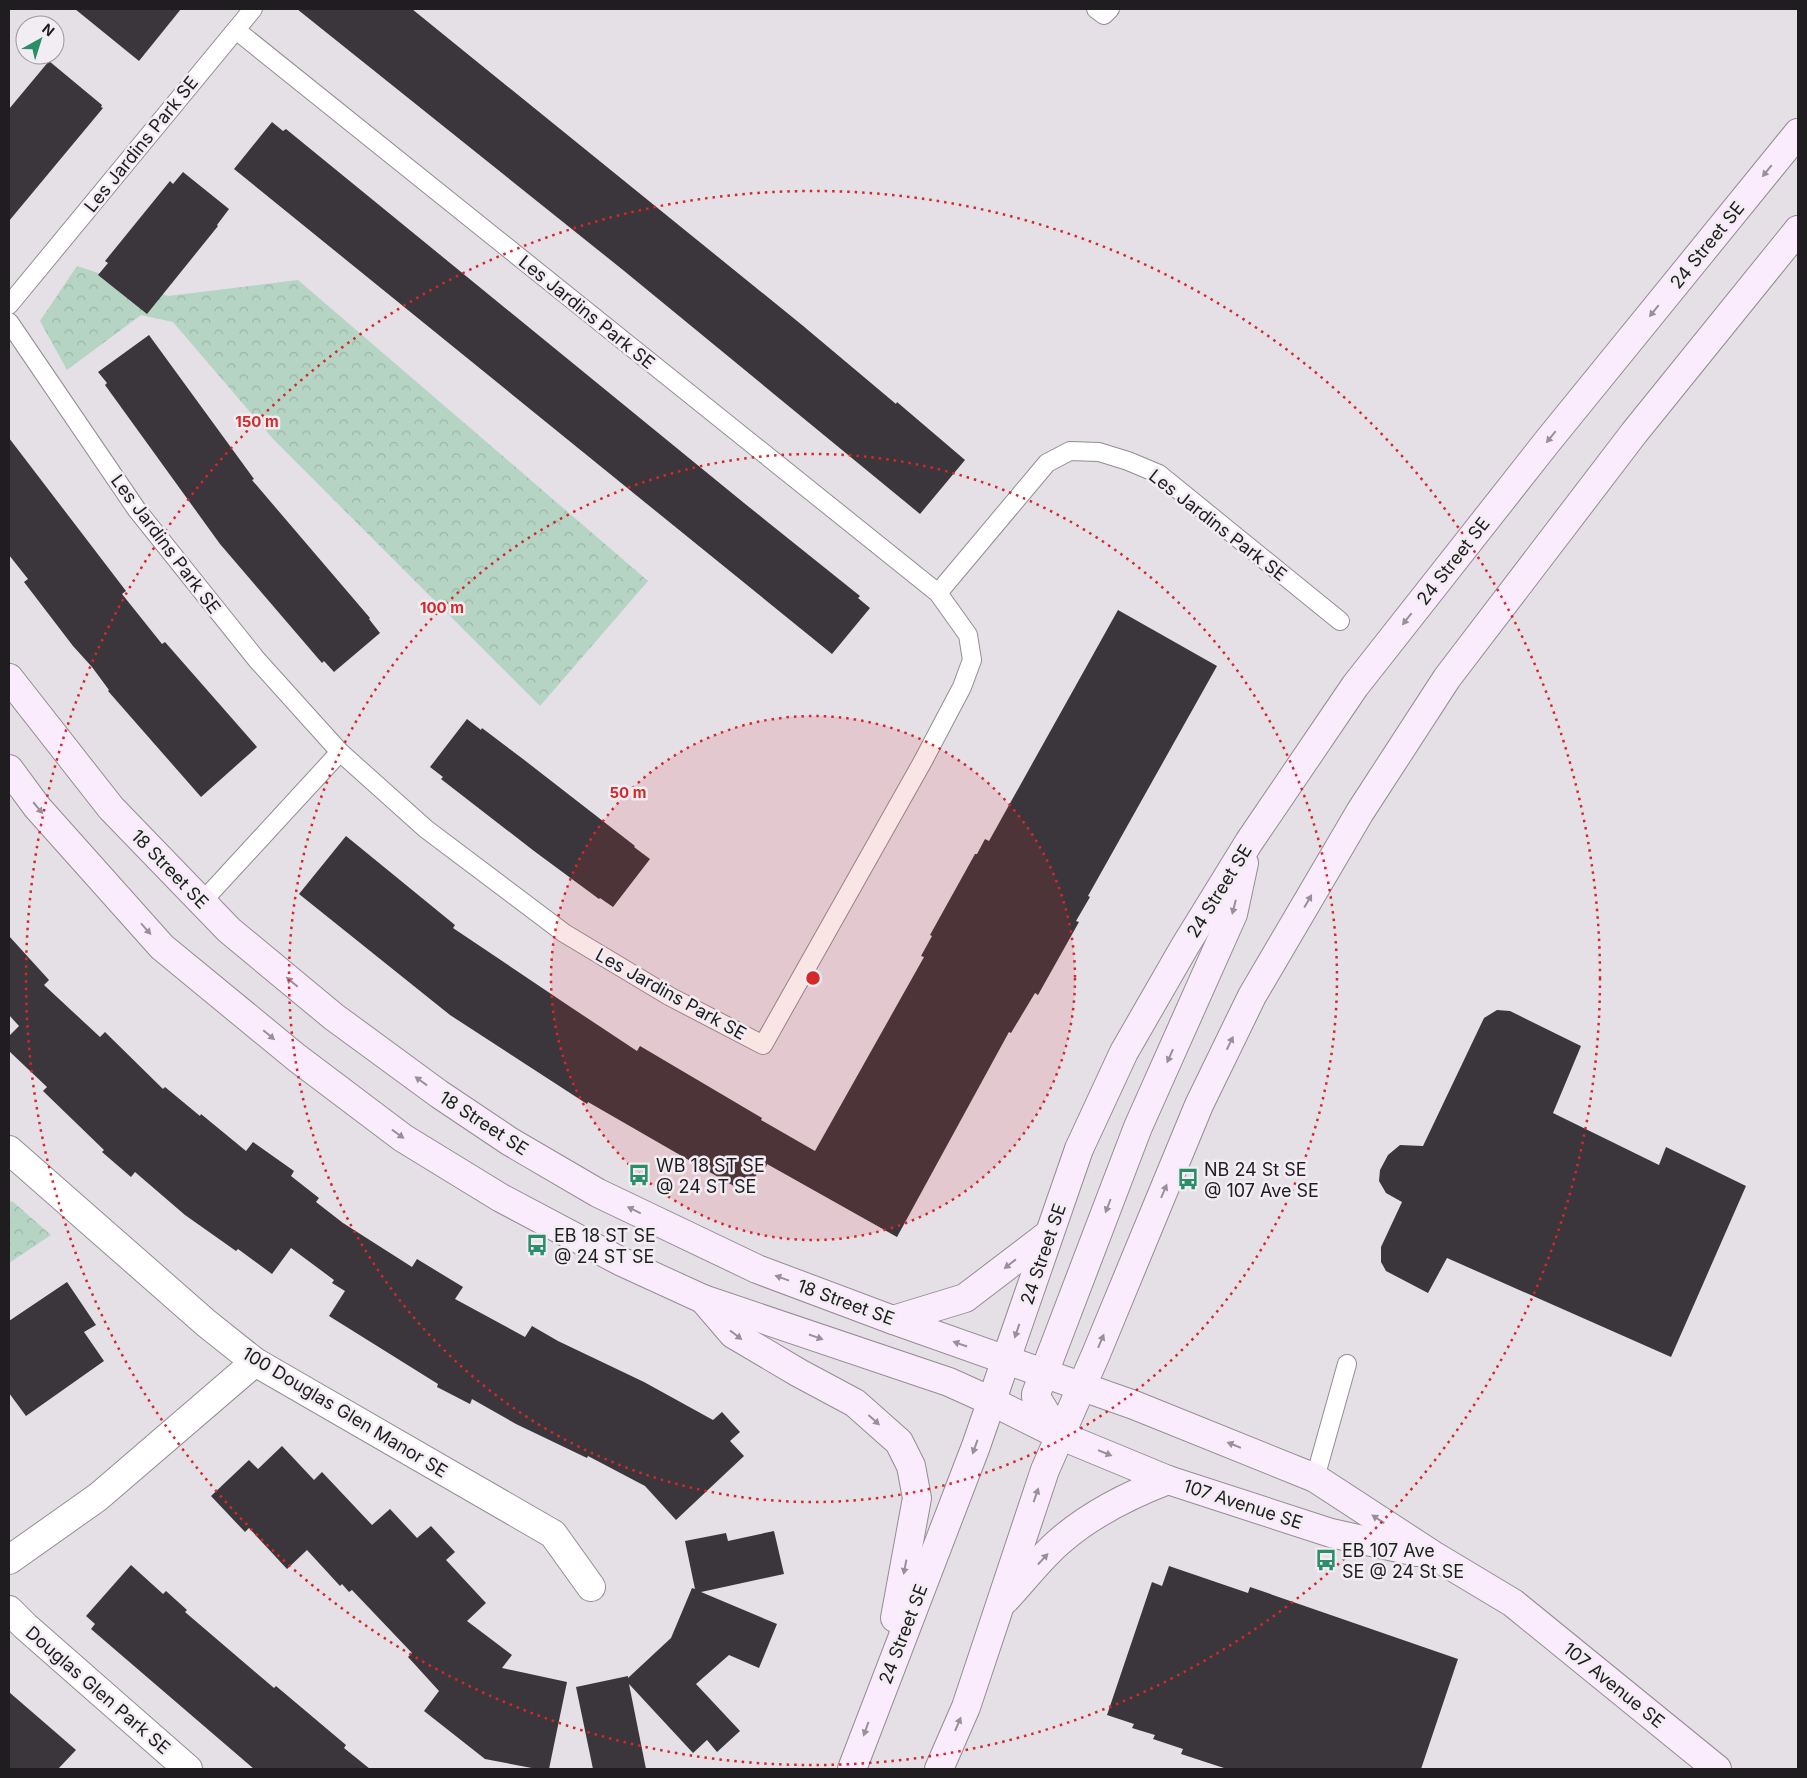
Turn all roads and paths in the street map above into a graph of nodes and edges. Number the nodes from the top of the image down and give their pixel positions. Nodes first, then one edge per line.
1 (253, 9) edge
2 (1096, 9) edge
3 (1110, 9) edge
4 (236, 30) junction
5 (1798, 133) edge
6 (1798, 230) edge
7 (9, 306) edge
8 (9, 322) edge
9 (938, 593) junction
10 (1340, 621) dead end
11 (9, 678) edge
12 (340, 752) junction
13 (9, 769) edge
14 (1249, 842) junction
15 (201, 902) junction
16 (9, 1150) edge
17 (1049, 1234) junction
18 (704, 1299) junction
19 (893, 1320) junction
20 (1006, 1360) junction
21 (255, 1362) junction
22 (1347, 1364) dead end
23 (1043, 1373) junction
24 (1082, 1386) junction
25 (991, 1401) junction
26 (1059, 1435) junction
27 (1315, 1478) junction
28 (1168, 1480) junction
29 (1433, 1555) junction
30 (9, 1560) edge
31 (591, 1587) dead end
32 (998, 1607) junction
33 (9, 1610) edge
34 (881, 1690) junction
35 (188, 1769) edge
36 (852, 1769) edge
37 (939, 1769) edge
38 (1718, 1769) edge

1 - 4 lane, Les Jardins Park SE
2 - 3 lane
4 - 7 lane, Les Jardins Park SE
4 - 9 lane, Les Jardins Park SE
5 -> 14 main road, 24 Street SE
24 -> 6 main road
8 - 12 lane, Les Jardins Park SE
9 - 10 lane, Les Jardins Park SE
9 - 12 lane, Les Jardins Park SE
11 - 15 main road, 18 Street SE
12 - 15 lane
13 -> 18 main road
14 - 17 main road, 24 Street SE
14 -> 23 main road
19 -> 15 main road, 18 Street SE
16 - 21 street, 100 Douglas Glen Manor SE
17 -> 19 main road
17 -> 20 main road, 24 Street SE
18 -> 25 main road
18 -> 34 main road
20 -> 19 main road, 18 Street SE
20 - 23 main road, 18 Street SE
20 - 25 main road, 24 Street SE
21 - 30 street
21 - 31 street, 100 Douglas Glen Manor SE
22 - 27 lane
23 - 24 main road, 18 Street SE
23 - 26 main road
24 - 26 main road
27 -> 24 main road, 107 Avenue SE
25 - 26 main road
25 -> 34 main road, 24 Street SE
26 -> 28 main road, 107 Avenue SE
32 -> 26 main road
29 -> 27 main road, 107 Avenue SE
28 - 29 main road, 107 Avenue SE
32 -> 28 main road
29 - 38 main road, 107 Avenue SE
37 -> 32 main road
33 - 35 street, Douglas Glen Park SE
34 -> 36 main road, 24 Street SE

